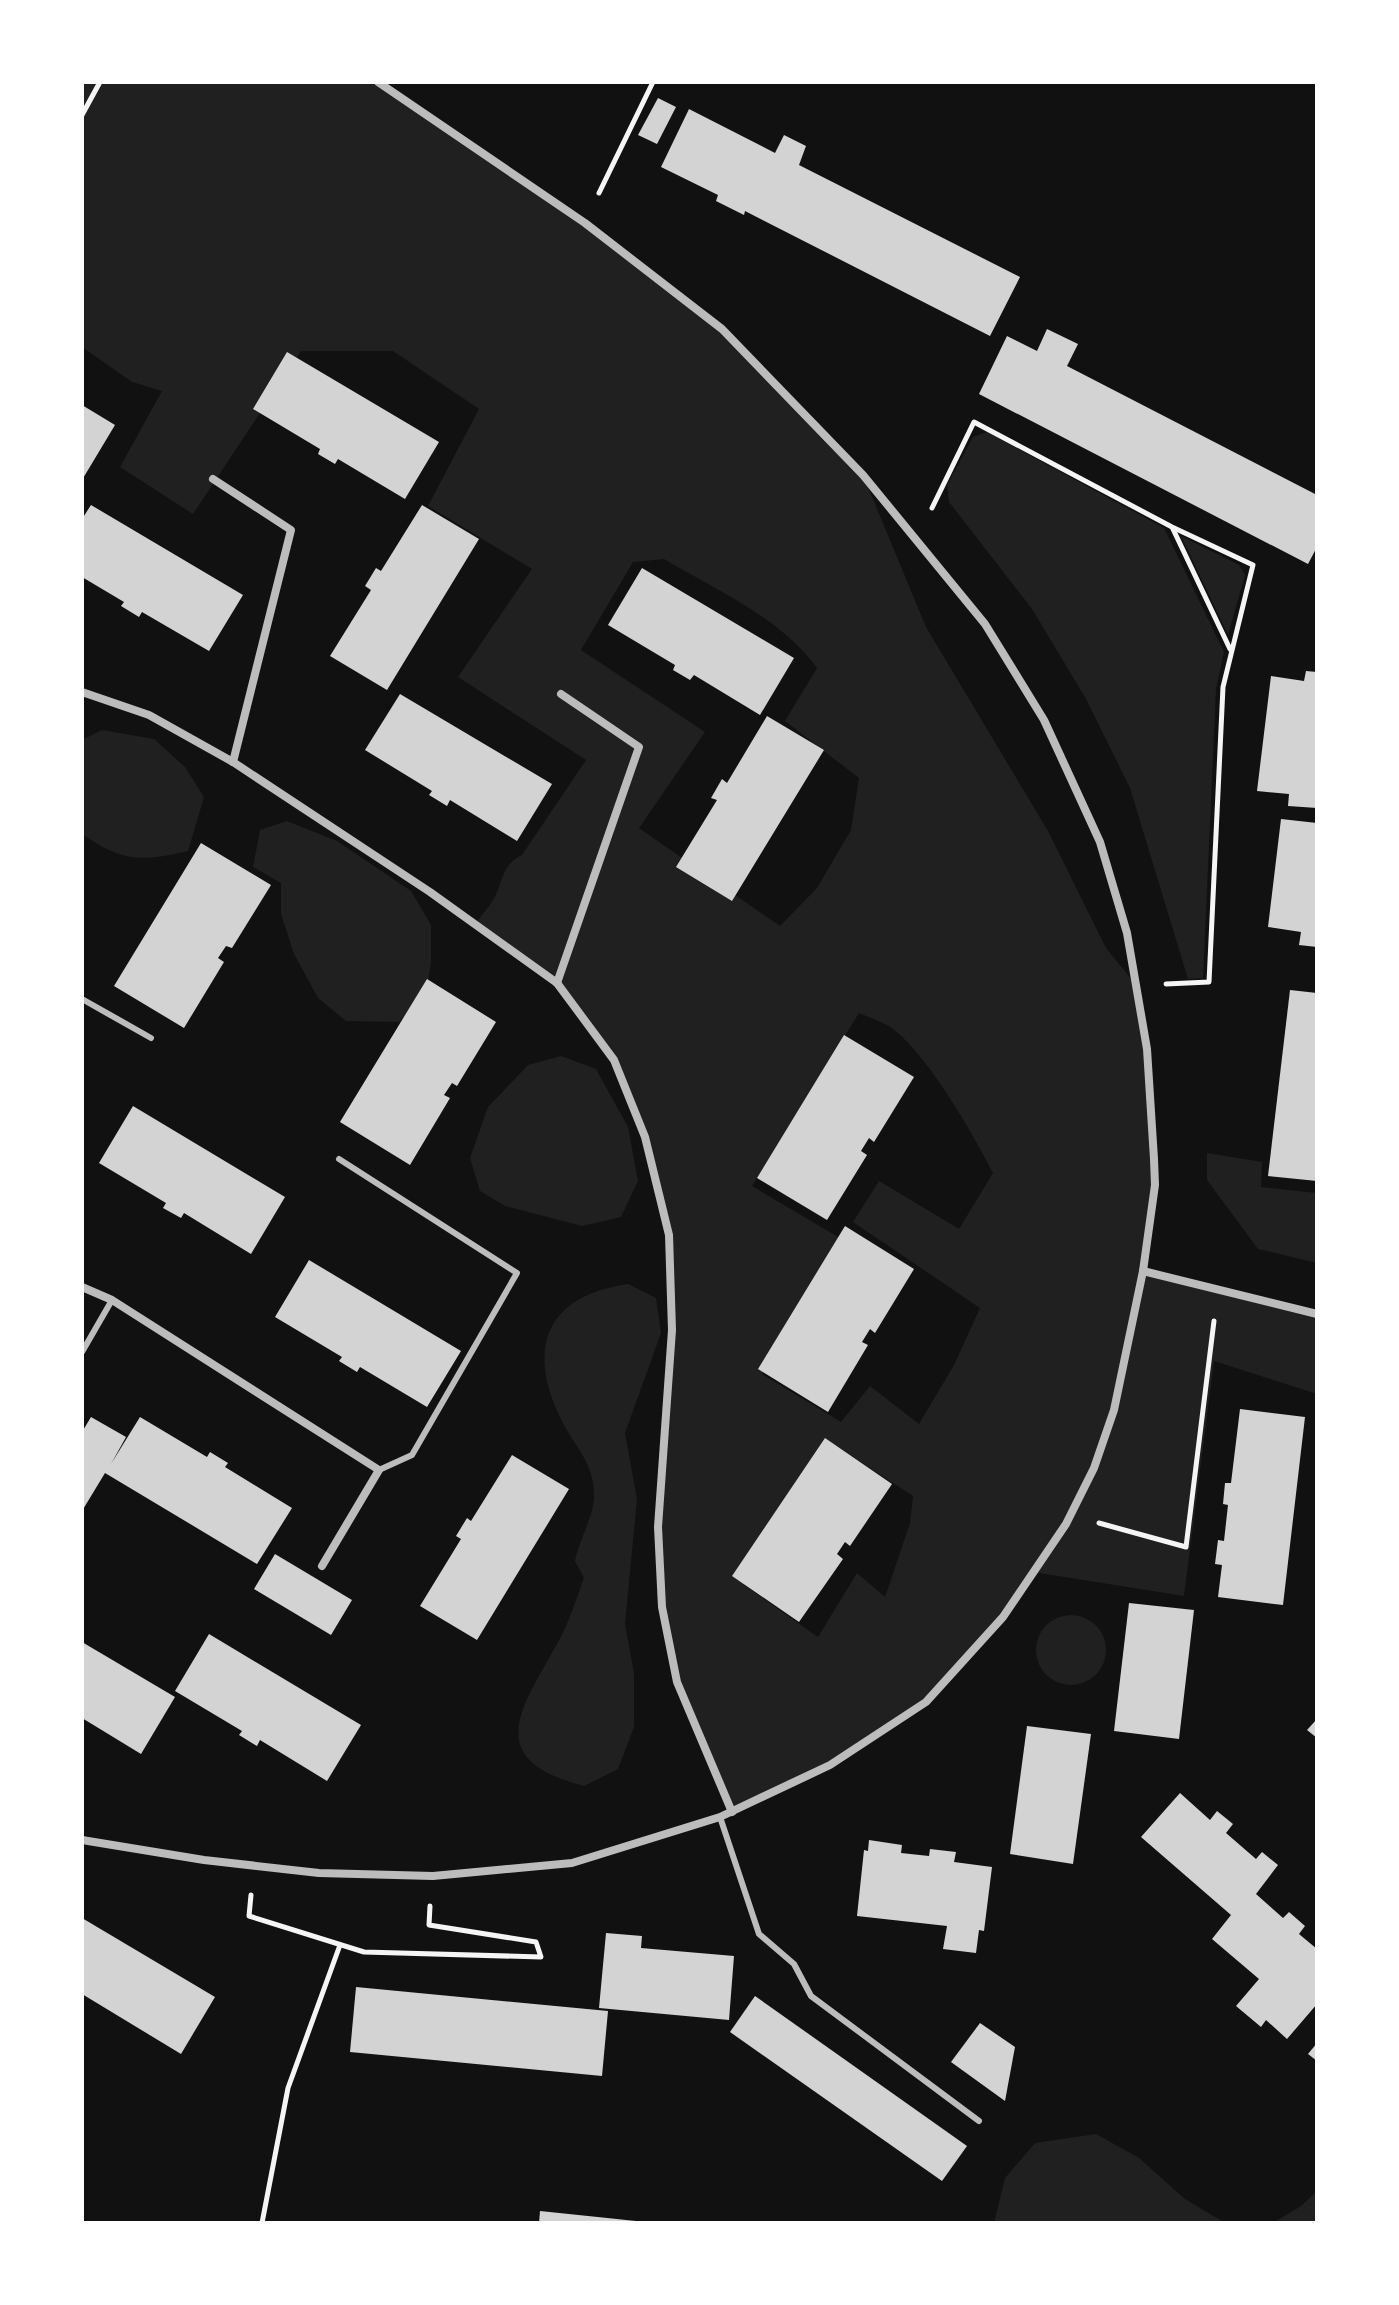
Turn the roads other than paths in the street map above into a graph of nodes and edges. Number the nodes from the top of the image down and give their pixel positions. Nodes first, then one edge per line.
1 (378, 82) edge
2 (213, 479) dead end
3 (82, 692) edge
4 (561, 694) dead end
5 (233, 762) junction
6 (557, 983) junction
7 (82, 999) edge
8 (151, 1038) dead end
9 (339, 1159) dead end
10 (1143, 1271) junction
11 (82, 1287) edge
12 (112, 1300) junction
13 (1317, 1314) edge
14 (82, 1352) edge
15 (379, 1470) junction
16 (322, 1566) dead end
17 (732, 1812) junction
18 (720, 1817) junction
19 (82, 1840) edge
20 (979, 2121) dead end

1 - 10 street
2 - 5 street
3 - 5 street
4 - 6 street
5 - 6 street
6 - 17 street
7 - 8 lane
9 - 15 lane
10 - 13 street
10 - 17 street
11 - 12 street
12 - 14 lane
12 - 15 street
15 - 16 street
17 - 18 street
18 - 19 street
18 - 20 lane

